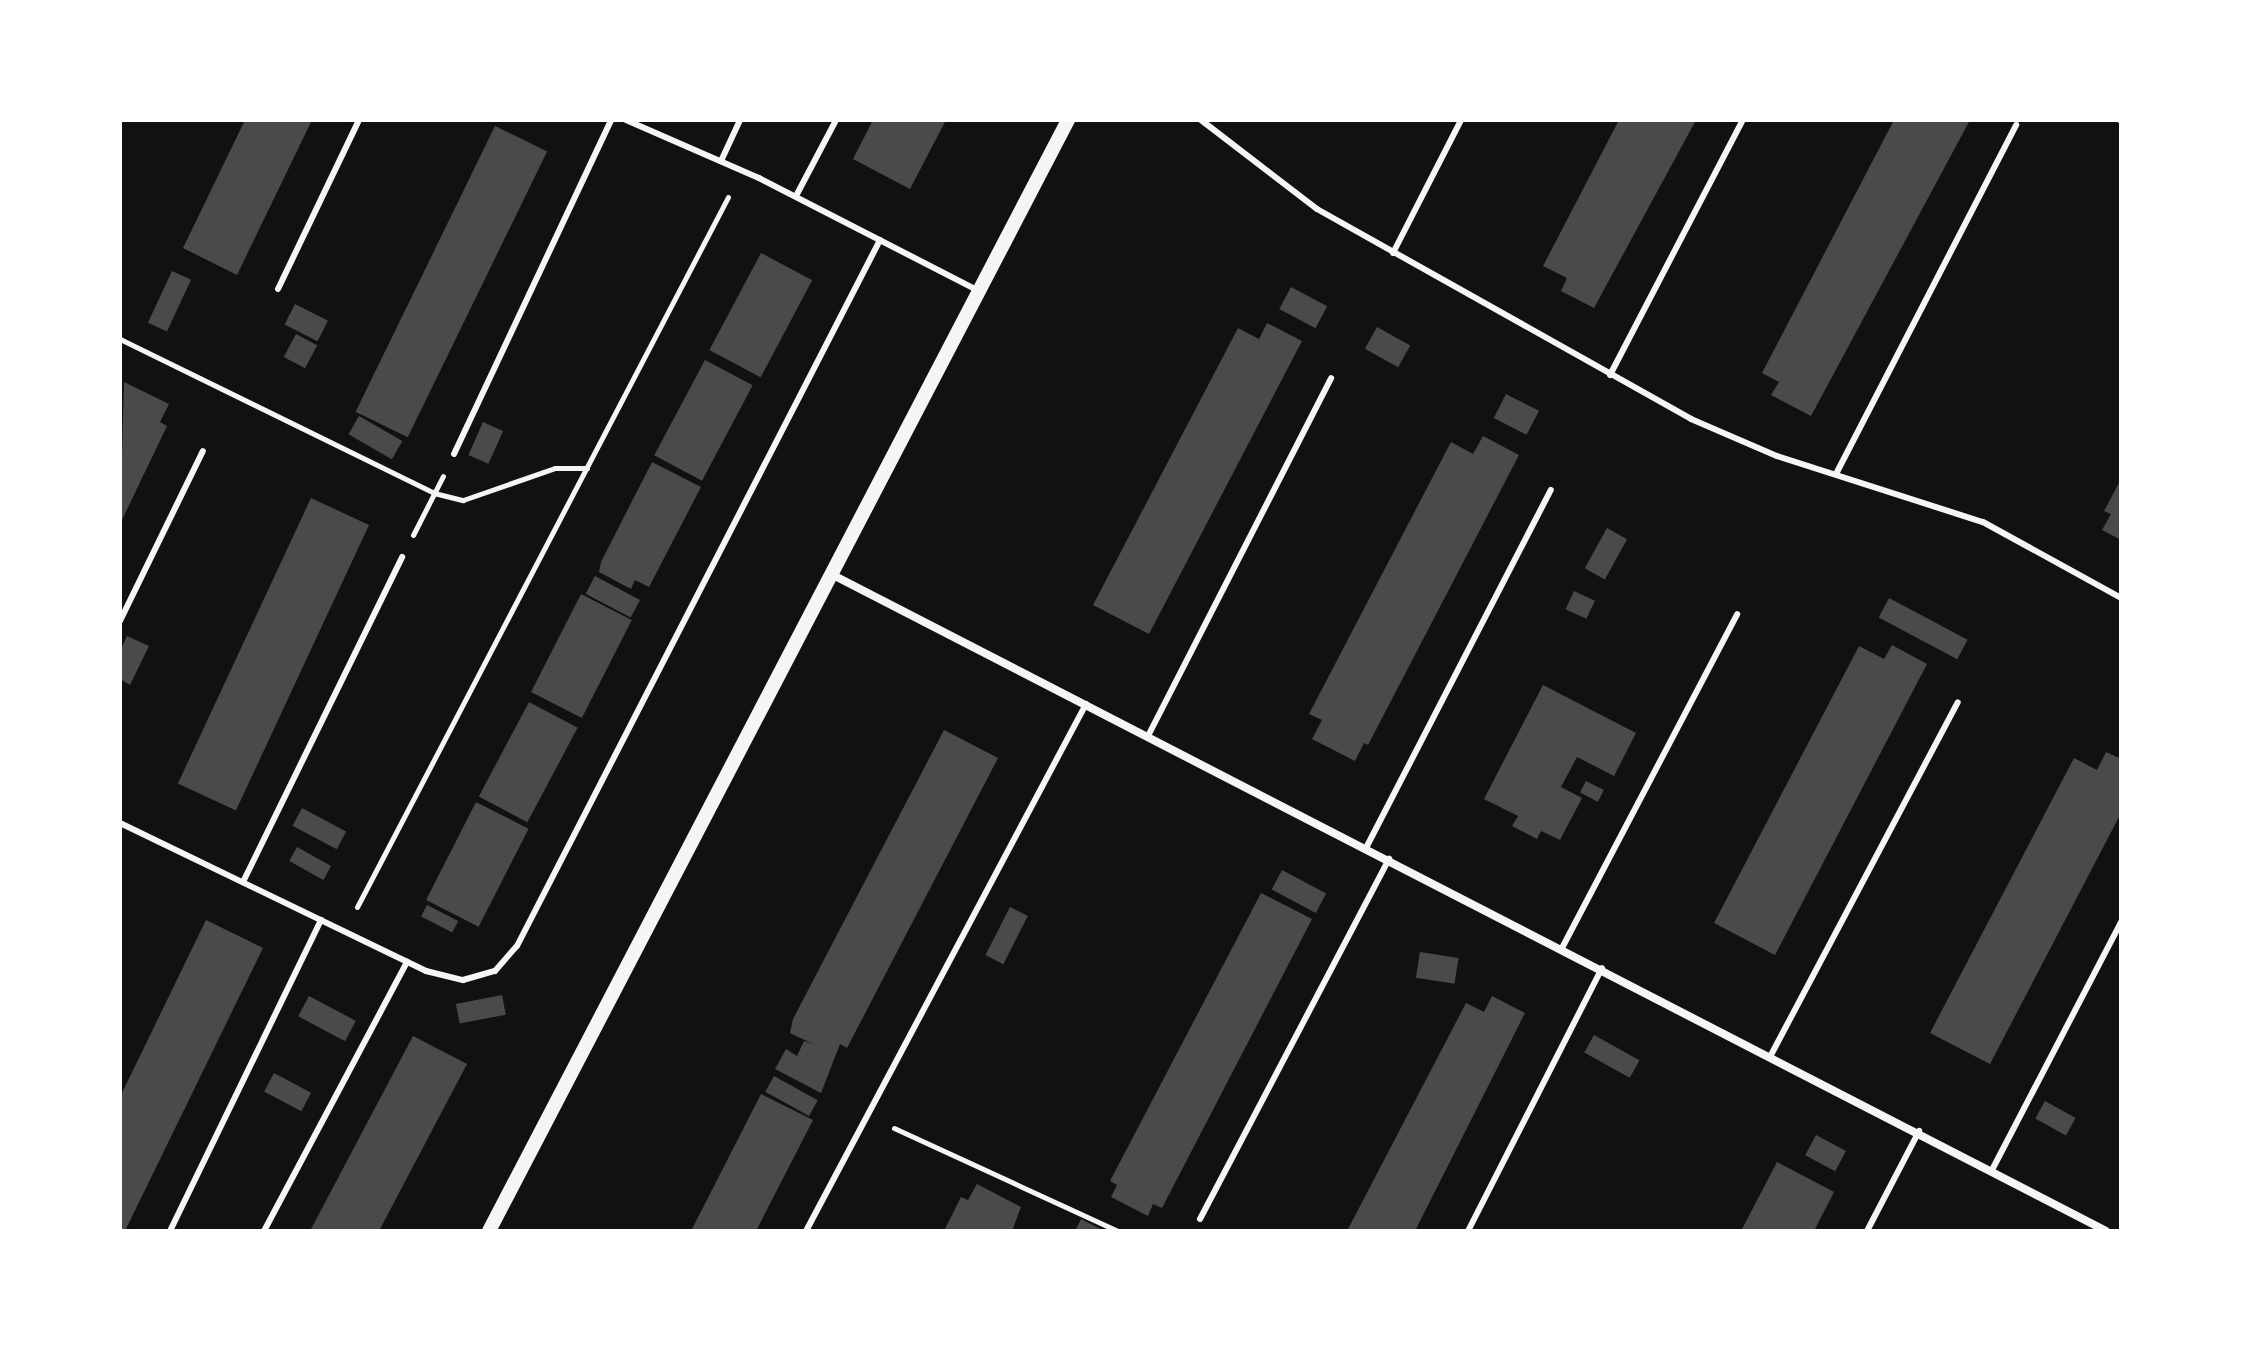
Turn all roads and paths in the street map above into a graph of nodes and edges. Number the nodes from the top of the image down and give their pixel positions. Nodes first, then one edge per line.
1 (359, 120) edge
2 (611, 120) edge
3 (626, 120) edge
4 (740, 120) edge
5 (836, 120) edge
6 (1068, 120) edge
7 (1201, 120) edge
8 (1461, 120) edge
9 (1743, 120) edge
10 (2016, 125) dead end
11 (721, 161) junction
12 (741, 171) junction
13 (796, 196) junction
14 (880, 240) junction
15 (1393, 253) junction
16 (278, 289) dead end
17 (979, 291) junction
18 (120, 339) edge
19 (1610, 375) junction
20 (1331, 378) dead end
21 (203, 451) dead end
22 (454, 454) joint
23 (587, 468) junction
24 (1836, 474) junction
25 (1551, 490) dead end
26 (434, 493) junction
27 (402, 557) joint
28 (831, 574) junction
29 (2121, 598) edge
30 (1737, 614) dead end
31 (120, 621) edge
32 (1958, 702) dead end
33 (1086, 704) junction
34 (1148, 736) junction
35 (120, 823) edge
36 (1366, 848) junction
37 (1389, 859) junction
38 (243, 882) junction
39 (321, 920) junction
40 (2121, 922) edge
41 (343, 933) junction
42 (1562, 948) junction
43 (407, 962) junction
44 (1602, 968) junction
45 (1771, 1055) junction
46 (866, 1116) junction
47 (1919, 1131) junction
48 (1992, 1170) junction
49 (1200, 1219) dead end
50 (170, 1231) edge
51 (264, 1231) edge
52 (489, 1231) edge
53 (806, 1231) edge
54 (1118, 1231) edge
55 (1468, 1231) edge
56 (1867, 1231) edge
57 (2106, 1231) edge

1 - 16 lane
2 - 22 lane
3 - 11 lane
4 - 11 lane
5 - 13 lane
6 - 17 street
7 - 15 lane
8 - 15 lane
9 - 19 lane
10 - 24 lane
11 - 12 lane
12 - 13 lane
12 - 23 path
13 - 14 lane
14 - 17 lane
14 - 43 lane
15 - 19 lane
17 - 28 street
18 - 26 path
19 - 24 lane
20 - 34 lane
21 - 31 lane
22 - 26 path
23 - 26 path
23 - 41 path
24 - 29 lane
25 - 36 lane
26 - 27 path
27 - 38 lane
28 - 33 street
28 - 52 street
30 - 42 lane
32 - 45 lane
33 - 34 street
33 - 46 lane
34 - 36 street
35 - 38 lane
36 - 37 street
37 - 42 street
37 - 49 lane
38 - 39 lane
39 - 41 lane
39 - 50 lane
40 - 48 lane
41 - 43 lane
42 - 44 street
43 - 51 lane
44 - 45 street
44 - 55 lane
45 - 47 street
46 - 53 lane
46 - 54 path
47 - 48 street
47 - 56 lane
48 - 57 street

